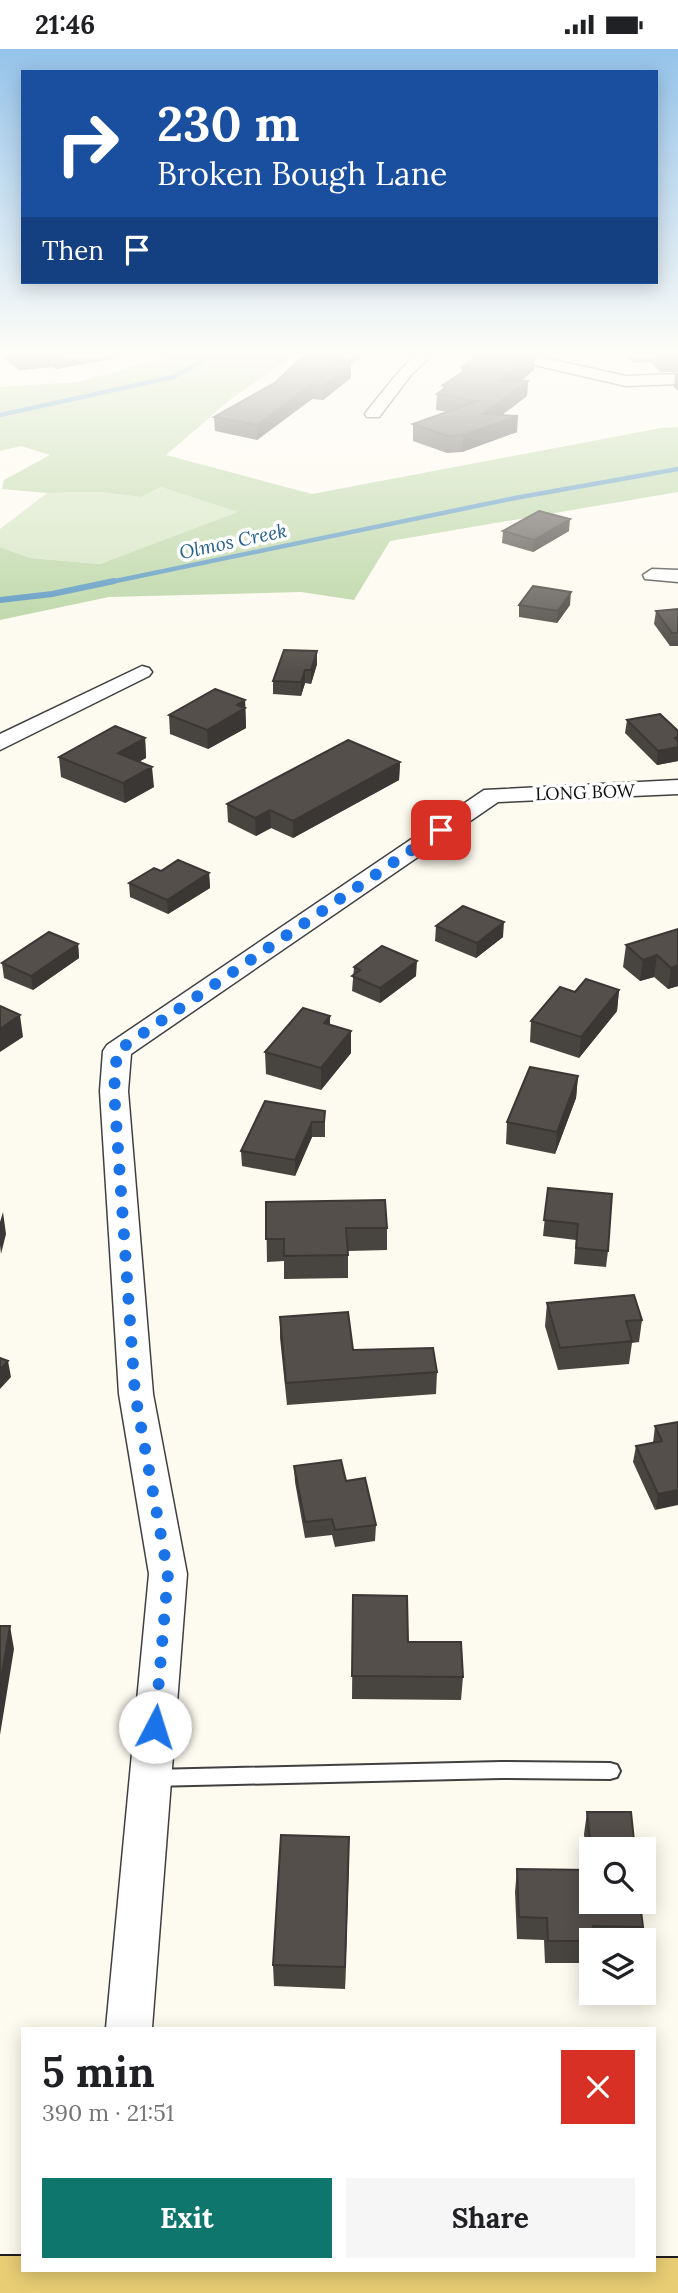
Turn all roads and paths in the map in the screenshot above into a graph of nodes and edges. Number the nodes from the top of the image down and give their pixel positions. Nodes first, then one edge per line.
1 (652, 575) dead end
2 (678, 576) edge
3 (142, 672) dead end
4 (0, 743) edge
5 (678, 787) edge
6 (610, 1771) dead end
7 (151, 1778) junction
8 (130, 2027) edge
9 (109, 2272) edge
10 (0, 2288) edge
11 (678, 2290) edge
12 (107, 2292) edge

1 - 2 street
3 - 4 street
5 - 7 street, LONG BOW
6 - 7 lane
7 - 8 street
9 - 12 street
10 - 12 main road
11 - 12 main road

